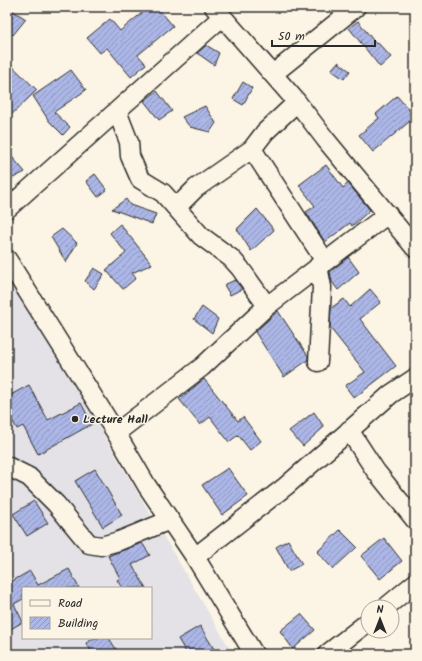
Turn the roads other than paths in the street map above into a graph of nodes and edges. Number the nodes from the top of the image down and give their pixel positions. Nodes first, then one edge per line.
1 (356, 7) edge
2 (220, 11) edge
3 (273, 74) junction
4 (297, 102) junction
5 (117, 111) junction
6 (252, 149) junction
7 (177, 208) junction
8 (7, 209) edge
9 (388, 214) junction
10 (415, 248) edge
11 (7, 259) edge
12 (322, 264) junction
13 (266, 306) junction
14 (318, 362) dead end
15 (415, 378) edge
16 (349, 430) junction
17 (116, 433) junction
18 (7, 466) edge
19 (170, 520) junction
20 (415, 520) edge
21 (194, 557) junction
22 (415, 583) edge
23 (396, 599) edge
24 (360, 628) edge
25 (254, 654) edge
26 (327, 654) edge

1 - 3 street
2 - 3 street
2 - 5 street
3 - 4 street
4 - 6 street
4 - 9 street
5 - 7 street
5 - 8 street
6 - 7 street
6 - 12 street
7 - 13 street
9 - 10 street
9 - 12 street
11 - 17 street
12 - 13 street
12 - 14 street
13 - 17 street
15 - 16 street
16 - 20 street
16 - 21 street
17 - 19 street
18 - 19 street
19 - 21 street
21 - 25 street
22 - 23 street
24 - 26 street

